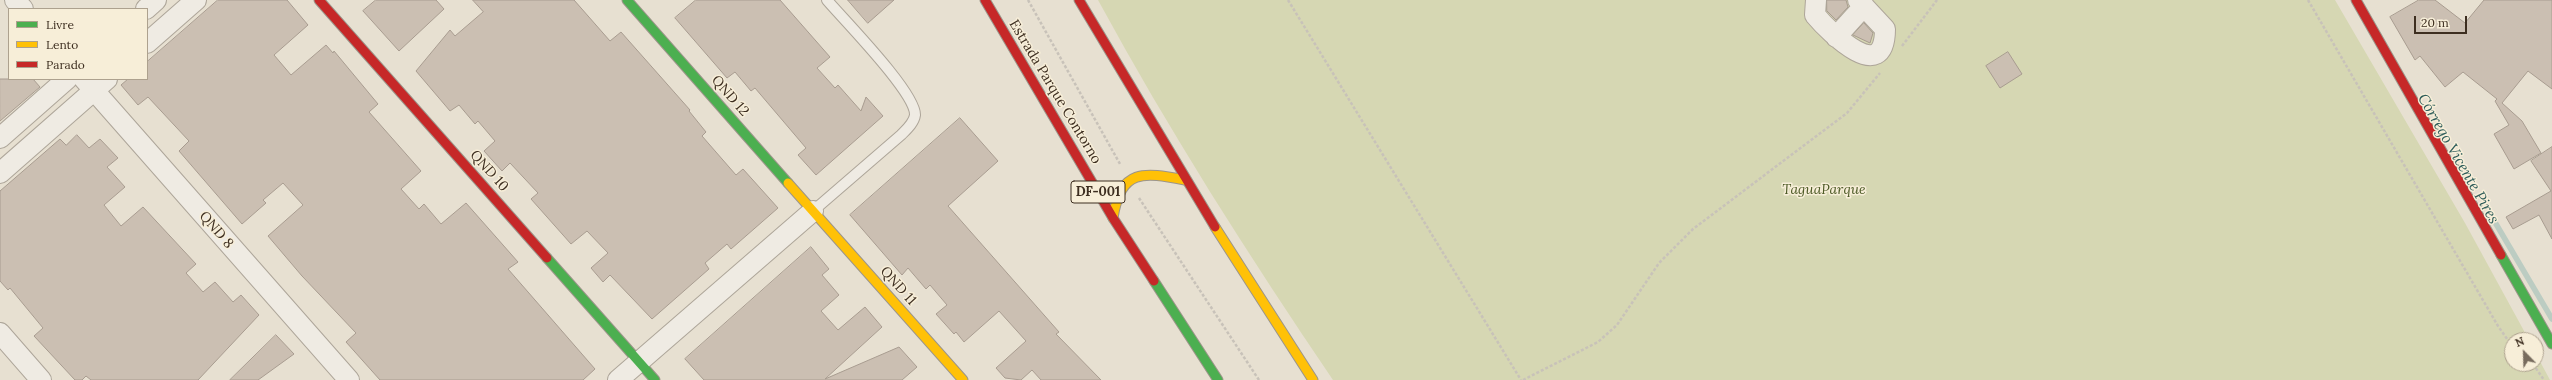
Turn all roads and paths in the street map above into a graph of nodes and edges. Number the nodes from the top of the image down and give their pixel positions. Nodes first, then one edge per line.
1 (15, 0) edge
2 (156, 0) edge
3 (196, 0) edge
4 (319, 0) edge
5 (627, 0) edge
6 (827, 0) edge
7 (985, 0) edge
8 (1079, 0) edge
9 (1288, 0) edge
10 (1816, 0) edge
11 (1937, 0) edge
12 (2308, 0) edge
13 (2356, 0) edge
14 (1861, 3) edge
15 (22, 8) edge
16 (147, 8) edge
17 (1836, 37) junction
18 (148, 42) edge
19 (1901, 47) dead end
20 (1881, 71) dead end
21 (66, 80) edge
22 (95, 83) edge
23 (0, 138) edge
24 (0, 173) edge
25 (1185, 180) junction
26 (813, 211) junction
27 (1113, 218) junction
28 (0, 333) edge
29 (2504, 335) edge
30 (2552, 344) edge
31 (639, 361) junction
32 (41, 380) edge
33 (349, 380) edge
34 (618, 380) edge
35 (655, 380) edge
36 (963, 380) edge
37 (1218, 380) edge
38 (1313, 380) edge
39 (1522, 380) edge

1 - 15 street
2 - 16 street
3 - 18 street
4 - 31 main road, QND 10
5 - 26 main road, QND 12
6 - 26 lane
7 - 27 main road, Estrada Parque Contorno / DF-001
8 - 25 main road
9 - 39 path
10 - 17 street
11 - 19 path
12 - 29 path
13 - 30 main road
14 - 17 street
14 - 17 street
20 - 39 path
21 - 23 street
22 - 24 street
22 - 33 street, QND 8
25 - 27 main road
25 - 38 main road
26 - 31 street
26 - 36 main road, QND 11
27 - 37 main road, Estrada Parque Contorno / DF-001
28 - 32 street
31 - 34 street
31 - 35 main road, QND 10

